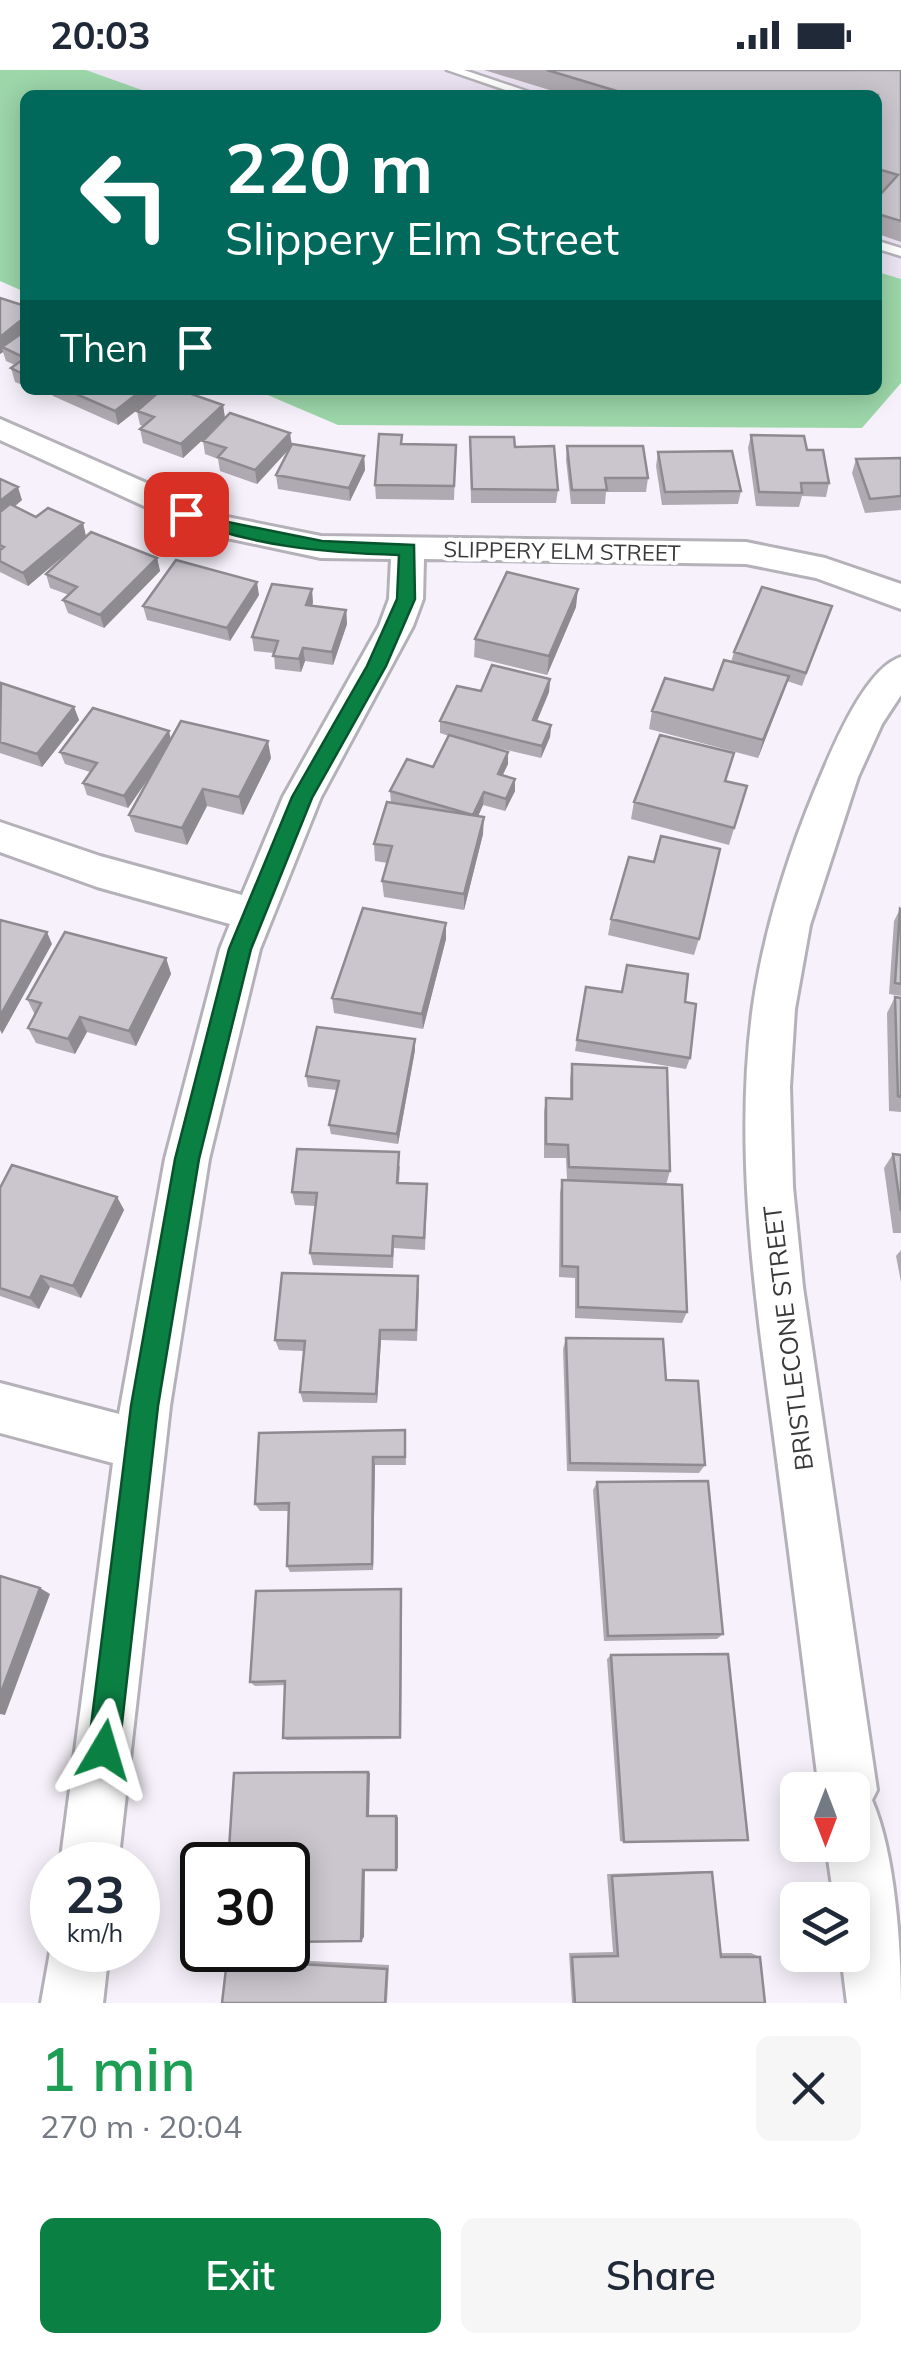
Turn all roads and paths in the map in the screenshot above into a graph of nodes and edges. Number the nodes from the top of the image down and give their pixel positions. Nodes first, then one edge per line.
1 (453, 70) edge
2 (516, 90) edge
3 (0, 428) edge
4 (408, 550) junction
5 (901, 597) edge
6 (901, 670) edge
7 (0, 837) edge
8 (254, 914) junction
9 (0, 1408) edge
10 (141, 1445) junction
11 (845, 1772) edge
12 (92, 1842) edge
13 (858, 1862) edge
14 (76, 1972) edge
15 (72, 2003) edge
16 (878, 2003) edge

1 - 2 lane
3 - 4 street, SLIPPERY ELM STREET
4 - 5 street, SLIPPERY ELM STREET
4 - 8 street
6 - 11 street, BRISTLECONE STREET
7 - 8 street
8 - 10 street
9 - 10 street
10 - 12 street
13 - 16 street
14 - 15 street

